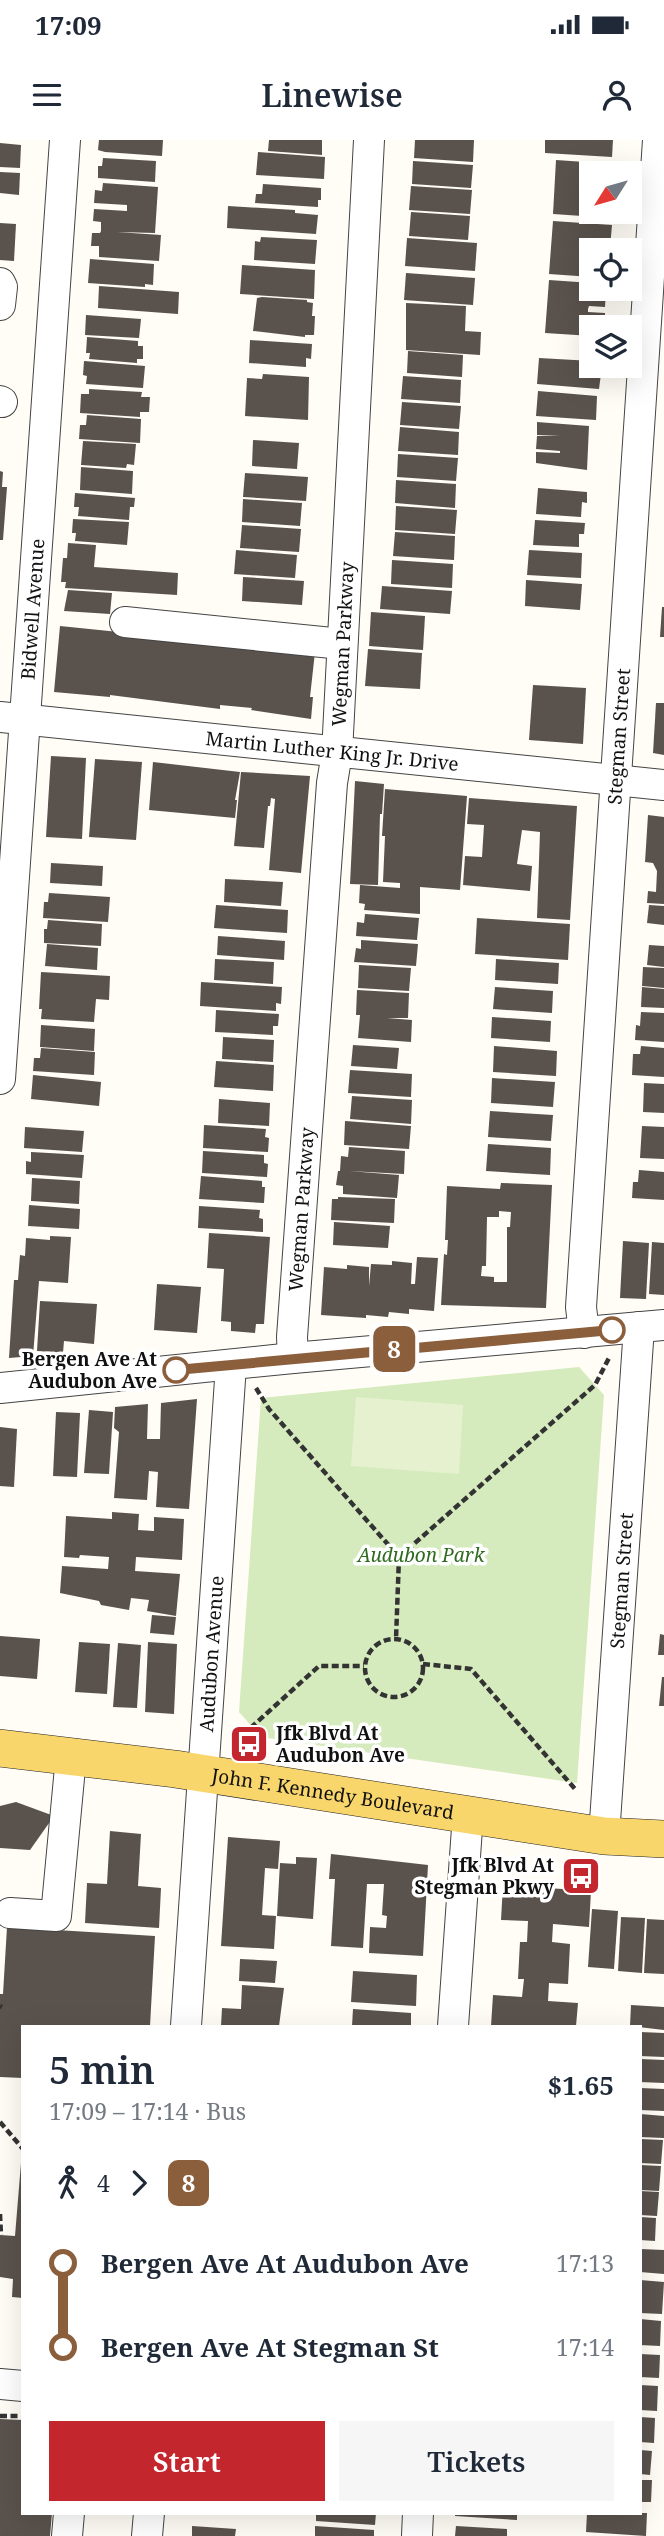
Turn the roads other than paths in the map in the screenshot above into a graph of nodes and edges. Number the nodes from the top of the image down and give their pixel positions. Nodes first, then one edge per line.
1 (65, 140) edge
2 (369, 140) edge
3 (658, 140) edge
4 (0, 283) edge
5 (0, 305) edge
6 (125, 622) dead end
7 (342, 644) junction
8 (13, 718) edge
9 (337, 753) junction
10 (615, 780) junction
11 (664, 785) edge
12 (0, 1079) edge
13 (651, 1326) edge
14 (584, 1333) junction
15 (293, 1358) junction
16 (231, 1365) junction
17 (0, 1388) edge
18 (0, 1748) edge
19 (71, 1757) junction
20 (203, 1774) junction
21 (468, 1814) junction
22 (604, 1836) junction
23 (664, 1839) edge
24 (10, 1913) dead end
25 (186, 2025) edge
26 (453, 2025) edge
27 (0, 2384) edge
28 (21, 2386) edge
29 (69, 2515) edge
30 (149, 2515) edge
31 (418, 2515) edge
32 (67, 2536) edge
33 (147, 2536) edge
34 (417, 2536) edge

1 - 8 street, Bidwell Avenue
2 - 7 street, Wegman Parkway
3 - 10 street, Stegman Street
4 - 5 street
6 - 7 street
7 - 9 street, Wegman Parkway
8 - 9 street, Martin Luther King Jr. Drive
8 - 12 street, Bidwell Avenue
9 - 10 street, Martin Luther King Jr. Drive
9 - 15 street, Wegman Parkway
10 - 11 street, Martin Luther King Jr. Drive
10 - 14 street, Stegman Street
13 - 14 street
13 - 22 street, Stegman Street
14 - 15 street
15 - 16 street
16 - 17 street
16 - 20 street, Audubon Avenue
18 - 19 main road, John F. Kennedy Boulevard
19 - 20 main road, John F. Kennedy Boulevard
19 - 24 street
20 - 21 main road, John F. Kennedy Boulevard
20 - 25 street, Audubon Avenue
21 - 22 main road, John F. Kennedy Boulevard
21 - 26 street
22 - 23 main road, John F. Kennedy Boulevard
27 - 28 street
29 - 32 street
30 - 33 street
31 - 34 street

